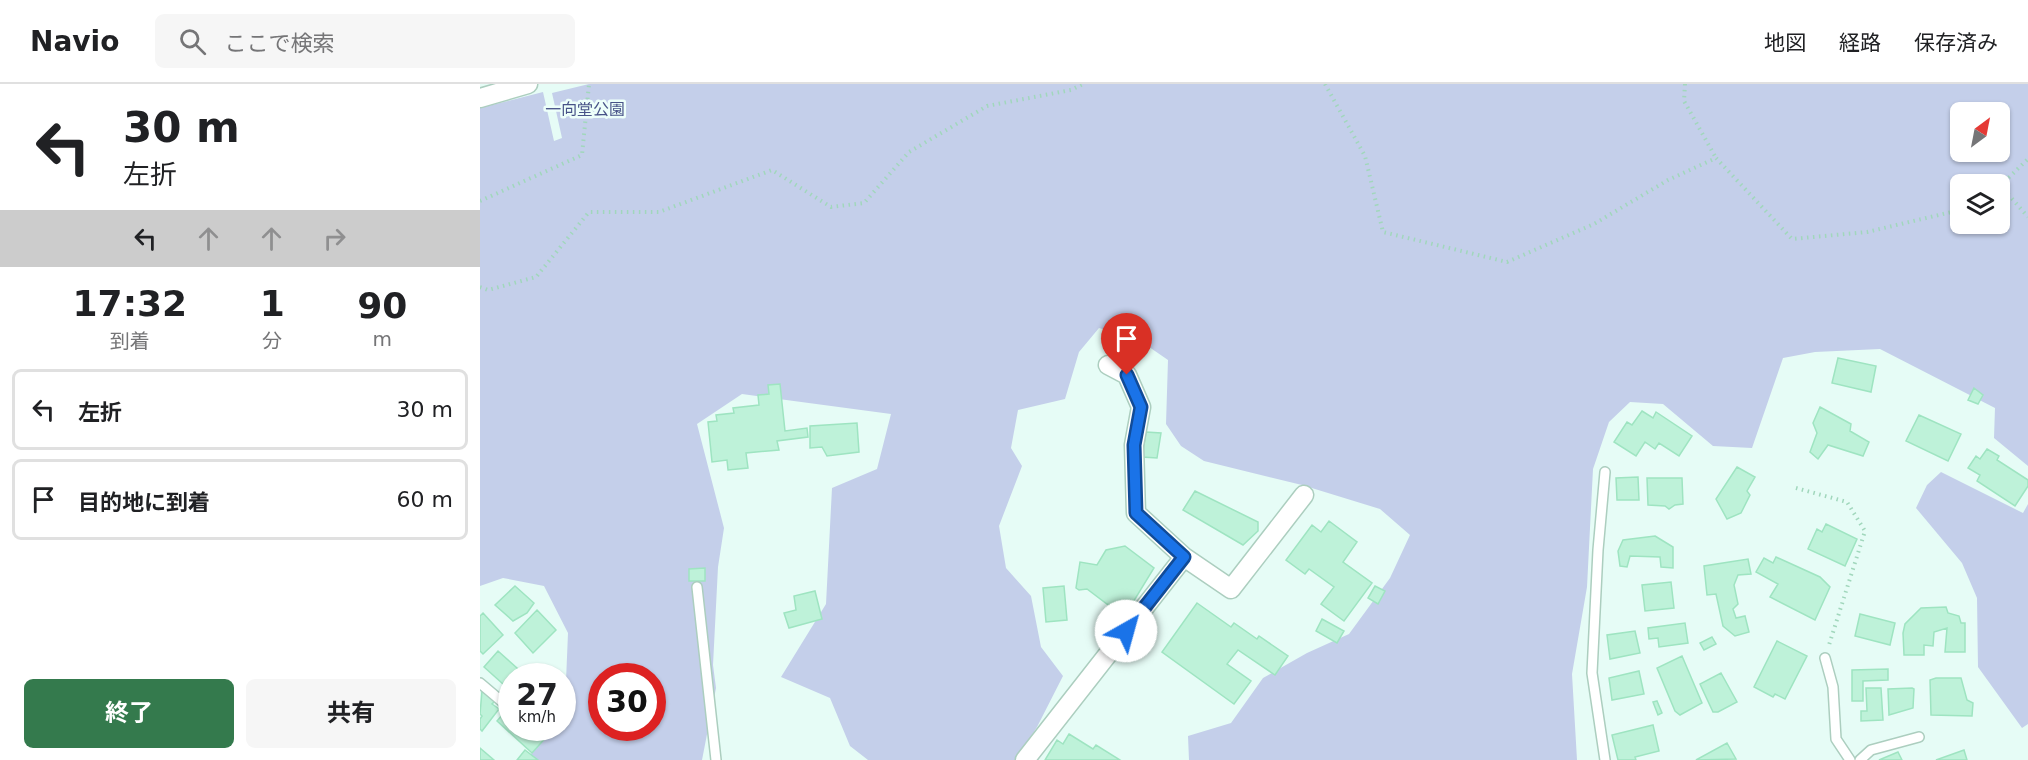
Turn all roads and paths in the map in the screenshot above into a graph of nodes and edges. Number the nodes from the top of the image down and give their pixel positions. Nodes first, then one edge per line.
1 (528, 84) edge
2 (589, 84) edge
3 (1083, 84) edge
4 (1325, 84) edge
5 (1685, 84) edge
6 (480, 98) edge
7 (1716, 158) junction
8 (2028, 159) edge
9 (2010, 176) edge
10 (2010, 197) edge
11 (480, 201) edge
12 (1950, 212) edge
13 (2028, 217) edge
14 (480, 287) edge
15 (1108, 365) dead end
16 (1605, 472) dead end
17 (1796, 488) dead end
18 (1304, 495) dead end
19 (1184, 557) junction
20 (697, 587) dead end
21 (1825, 658) joint
22 (480, 683) edge
23 (498, 698) edge
24 (1919, 737) dead end
25 (716, 760) edge
26 (1025, 760) edge
27 (1605, 760) edge
28 (1850, 760) edge
29 (1860, 760) edge

1 - 6 street
2 - 11 path
3 - 14 path
4 - 7 path
5 - 7 path
7 - 12 path
8 - 9 path
10 - 13 path
15 - 19 street
16 - 27 lane
17 - 21 path
18 - 19 street
19 - 26 street
20 - 25 lane
21 - 28 lane
22 - 23 lane
24 - 29 lane

